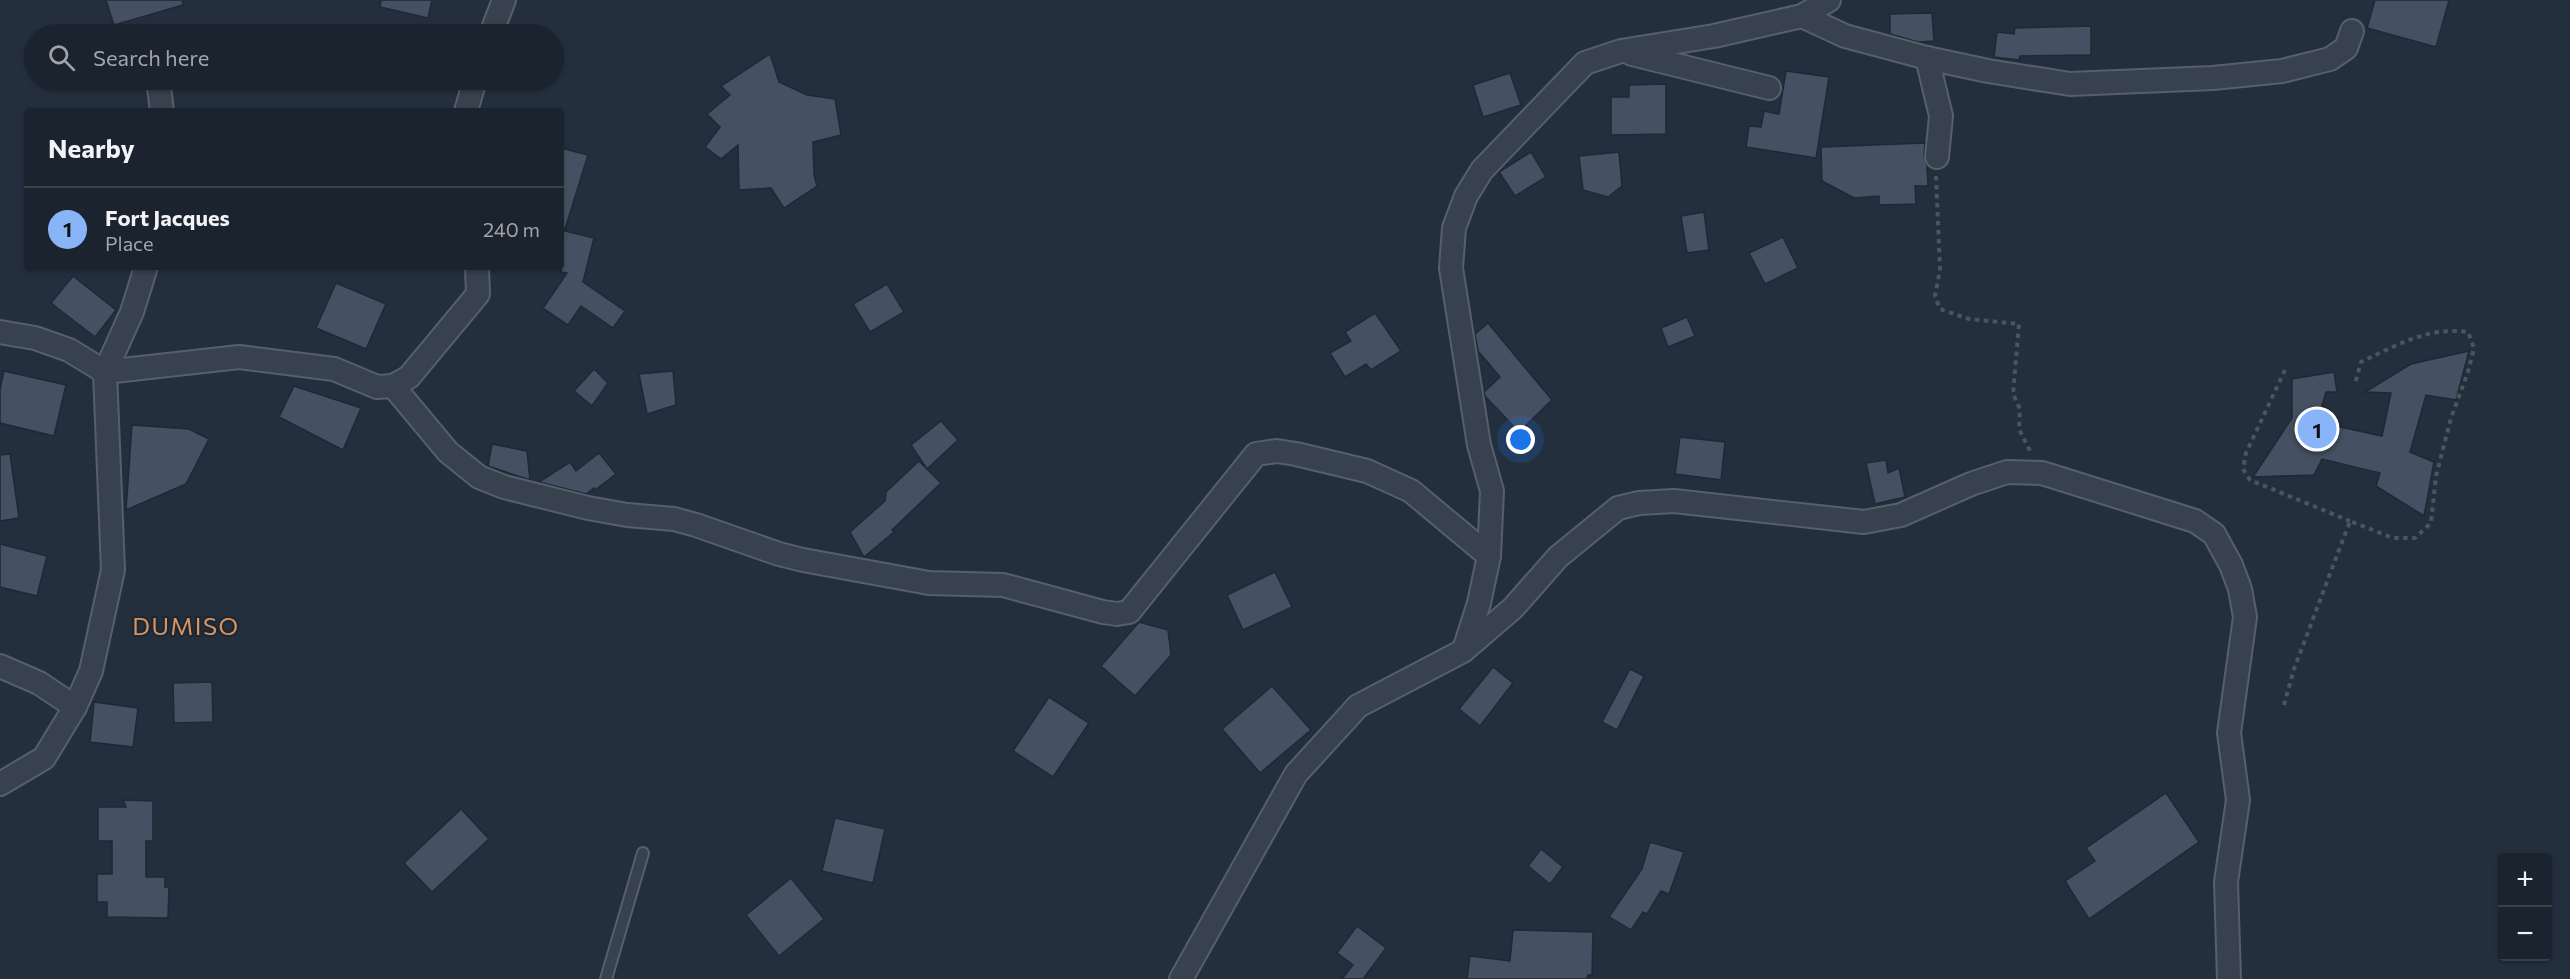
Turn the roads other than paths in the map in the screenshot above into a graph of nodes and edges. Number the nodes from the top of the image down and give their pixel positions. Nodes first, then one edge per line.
1 (504, 0) edge
2 (1829, 0) edge
3 (1802, 16) junction
4 (495, 24) edge
5 (2352, 31) dead end
6 (1621, 51) junction
7 (1926, 58) junction
8 (1769, 88) dead end
9 (159, 90) edge
10 (472, 90) edge
11 (162, 108) edge
12 (467, 108) edge
13 (1937, 157) road end
14 (145, 270) edge
15 (477, 270) edge
16 (0, 332) edge
17 (105, 372) junction
18 (393, 386) junction
19 (1489, 556) junction
20 (1463, 651) junction
21 (0, 666) edge
22 (75, 707) junction
23 (0, 783) edge
24 (643, 853) dead end
25 (606, 979) edge
26 (1181, 979) edge
27 (2229, 979) edge

1 - 4 street
2 - 3 street
3 - 6 street
3 - 7 street
5 - 7 street
6 - 8 street
6 - 19 street
7 - 13 street
9 - 11 street
10 - 12 street
14 - 17 street
15 - 18 street
16 - 17 street
17 - 18 street
17 - 22 street
18 - 19 street
19 - 20 street
20 - 26 street
20 - 27 street
21 - 22 street
22 - 23 street
24 - 25 lane

